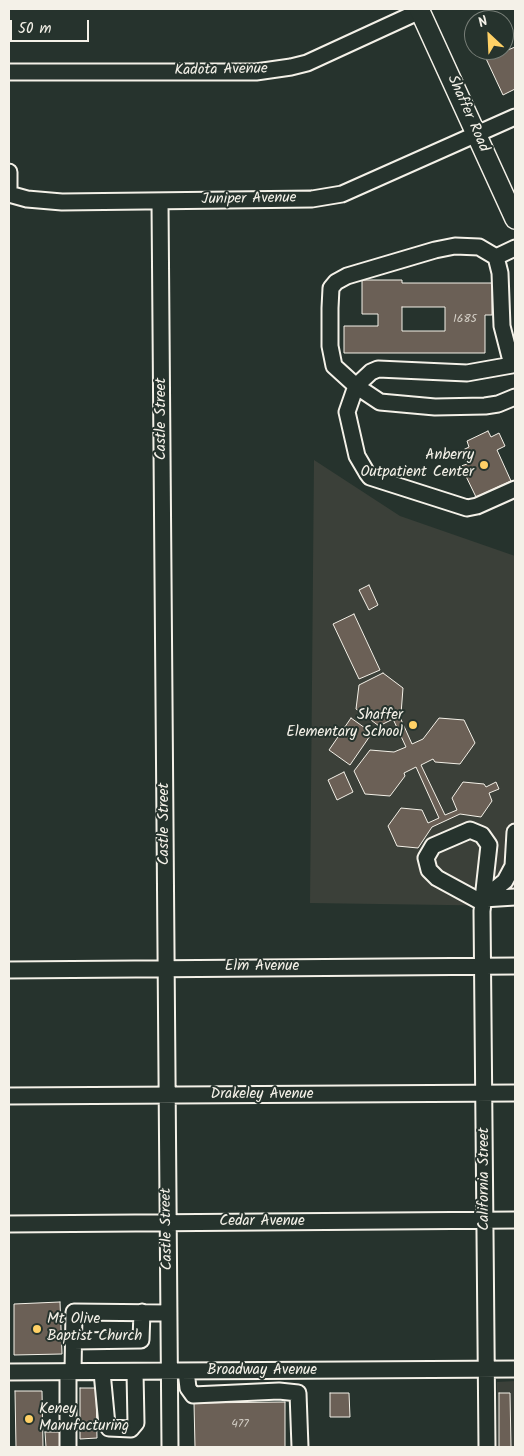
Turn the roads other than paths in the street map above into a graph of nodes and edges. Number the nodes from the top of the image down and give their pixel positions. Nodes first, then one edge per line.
1 (420, 10) edge
2 (9, 72) edge
3 (515, 117) edge
4 (476, 134) junction
5 (9, 172) edge
6 (9, 194) edge
7 (160, 202) junction
8 (515, 219) edge
9 (515, 248) edge
10 (496, 257) junction
11 (514, 367) edge
12 (356, 386) junction
13 (515, 397) edge
14 (515, 489) edge
15 (515, 832) edge
16 (515, 898) edge
17 (483, 904) junction
18 (483, 966) junction
19 (515, 966) edge
20 (166, 968) junction
21 (9, 970) edge
22 (484, 1094) junction
23 (515, 1094) edge
24 (9, 1096) edge
25 (166, 1096) junction
26 (515, 1220) edge
27 (485, 1221) junction
28 (167, 1222) junction
29 (9, 1224) edge
30 (142, 1312) junction
31 (168, 1313) junction
32 (74, 1341) junction
33 (486, 1369) junction
34 (515, 1369) edge
35 (9, 1372) edge
36 (70, 1372) junction
37 (102, 1372) junction
38 (135, 1372) junction
39 (169, 1372) junction
40 (186, 1372) junction
41 (68, 1447) edge
42 (170, 1447) edge
43 (300, 1447) edge
44 (487, 1447) edge

1 - 2 street, Kadota Avenue
1 - 4 main road, Shaffer Road
3 - 4 street, Juniper Avenue
4 - 7 street, Juniper Avenue
4 - 8 main road, Shaffer Road
5 - 6 street
6 - 7 street, Juniper Avenue
7 - 20 street, Castle Street
9 - 10 street
10 - 11 street
10 - 12 street
11 - 12 street
12 - 13 street
12 - 14 street
15 - 17 street
16 - 17 street
17 - 17 street, California Street
17 - 18 street, California Street
18 - 19 street, Elm Avenue
18 - 20 street, Elm Avenue
18 - 22 street, California Street
20 - 21 street, Elm Avenue
20 - 25 street, Castle Street
22 - 23 street, Drakeley Avenue
22 - 25 street, Drakeley Avenue
22 - 27 street, California Street
24 - 25 street, Drakeley Avenue
25 - 28 street, Castle Street
26 - 27 street, Cedar Avenue
27 - 28 street, Cedar Avenue
27 - 33 street, California Street
28 - 29 street, Cedar Avenue
28 - 31 street, Castle Street
30 - 31 street
30 - 32 street
30 - 32 street
31 - 39 street, Castle Street
32 - 36 street
33 - 34 street, Broadway Avenue
33 - 40 street, Broadway Avenue
33 - 44 street, California Street
35 - 36 street, Broadway Avenue
36 - 37 street, Broadway Avenue
36 - 41 street
37 - 38 street, Broadway Avenue
37 - 38 street
38 - 39 street, Broadway Avenue
39 - 40 street, Broadway Avenue
39 - 42 street, Castle Street
40 - 43 street

